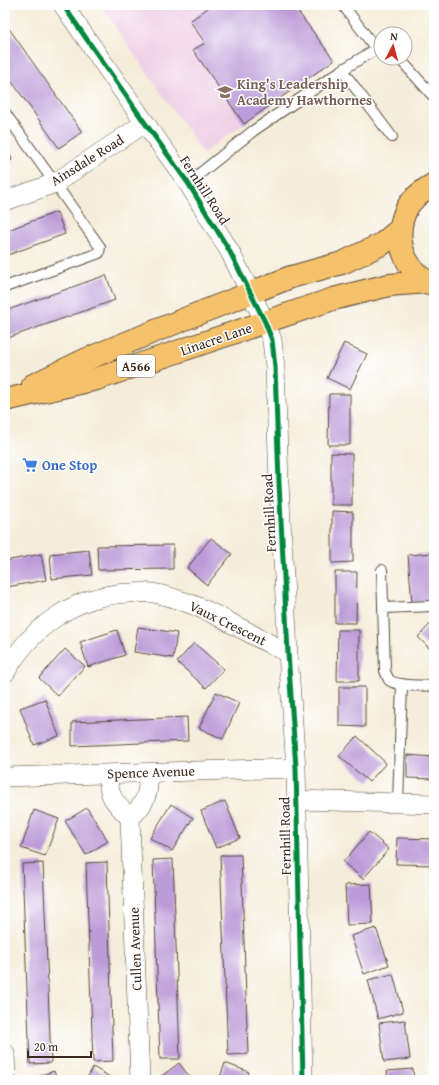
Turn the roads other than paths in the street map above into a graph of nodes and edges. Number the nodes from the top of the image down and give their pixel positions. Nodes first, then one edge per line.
1 (63, 5) edge
2 (343, 5) edge
3 (373, 41) edge
4 (373, 50) edge
5 (406, 66) edge
6 (342, 70) junction
7 (434, 97) edge
8 (5, 114) edge
9 (145, 123) junction
10 (392, 137) dead end
11 (55, 183) junction
12 (188, 183) junction
13 (434, 184) edge
14 (5, 201) edge
15 (400, 229) junction
16 (431, 283) edge
17 (5, 287) edge
18 (250, 293) junction
19 (265, 322) junction
20 (5, 400) edge
21 (382, 570) dead end
22 (434, 606) edge
23 (383, 608) junction
24 (288, 653) junction
25 (5, 673) edge
26 (402, 684) junction
27 (434, 686) edge
28 (296, 768) junction
29 (147, 772) junction
30 (108, 774) junction
31 (5, 777) edge
32 (296, 800) junction
33 (398, 803) junction
34 (434, 804) edge
35 (130, 818) junction
36 (5, 1053) edge
37 (6, 1080) edge
38 (140, 1080) edge
39 (303, 1080) edge

1 - 9 street, Fernhill Road
2 - 3 lane
4 - 6 lane
5 - 7 lane
6 - 10 lane
6 - 12 lane
8 - 11 lane
9 - 11 street, Ainsdale Road
9 - 12 street, Fernhill Road
11 - 14 street, Ainsdale Road
11 - 17 lane
12 - 18 street, Fernhill Road
13 - 15 main road
15 - 16 main road
15 - 18 main road, Linacre Lane / A566
16 - 19 main road, Linacre Lane / A566
18 - 19 street, Fernhill Road
18 - 20 main road, Linacre Lane / A566
19 - 20 main road, Linacre Lane / A566
19 - 24 street, Fernhill Road
21 - 23 lane
22 - 23 lane
23 - 26 lane
24 - 25 street, Vaux Crescent
24 - 28 street, Fernhill Road
26 - 27 lane
26 - 33 lane
28 - 29 street, Spence Avenue
28 - 32 street, Fernhill Road
29 - 30 street, Spence Avenue
29 - 35 street
30 - 31 street, Spence Avenue
30 - 35 street
32 - 33 street
32 - 39 street, Fernhill Road
33 - 34 street
35 - 38 street, Cullen Avenue
36 - 37 street

